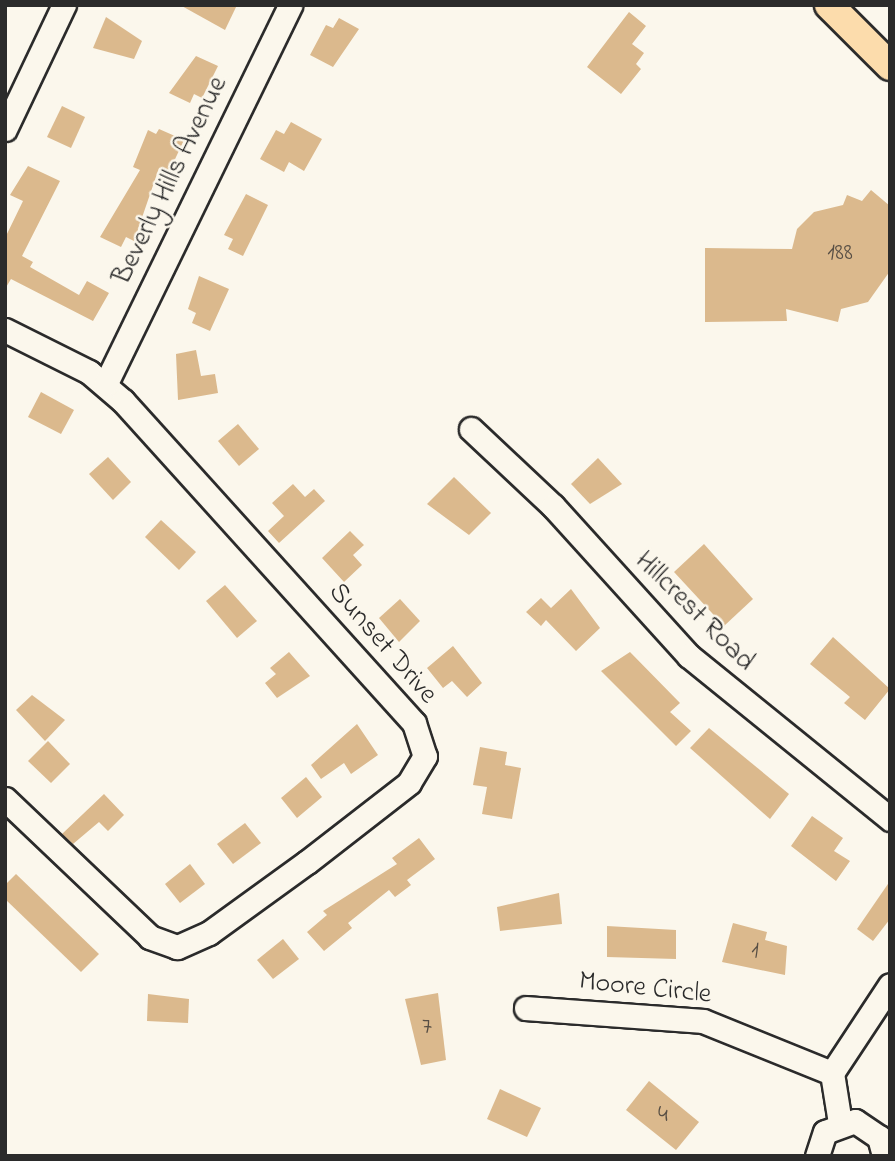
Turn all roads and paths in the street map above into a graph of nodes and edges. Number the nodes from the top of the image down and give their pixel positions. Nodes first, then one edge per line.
1 (64, 5) edge
2 (290, 5) edge
3 (829, 5) edge
4 (890, 66) edge
5 (5, 128) edge
6 (5, 330) edge
7 (106, 383) junction
8 (471, 429) dead end
9 (5, 799) edge
10 (890, 820) edge
11 (890, 985) edge
12 (526, 1008) dead end
13 (832, 1073) junction
14 (840, 1122) junction
15 (817, 1156) edge
16 (884, 1156) edge

1 - 5 street
2 - 7 street, Beverly Hills Avenue
3 - 4 main road
6 - 7 street, Sunset Drive
7 - 9 street, Sunset Drive
8 - 10 street, Hillcrest Road
11 - 13 street
12 - 13 street, Moore Circle
13 - 14 street
14 - 15 street
14 - 16 street

